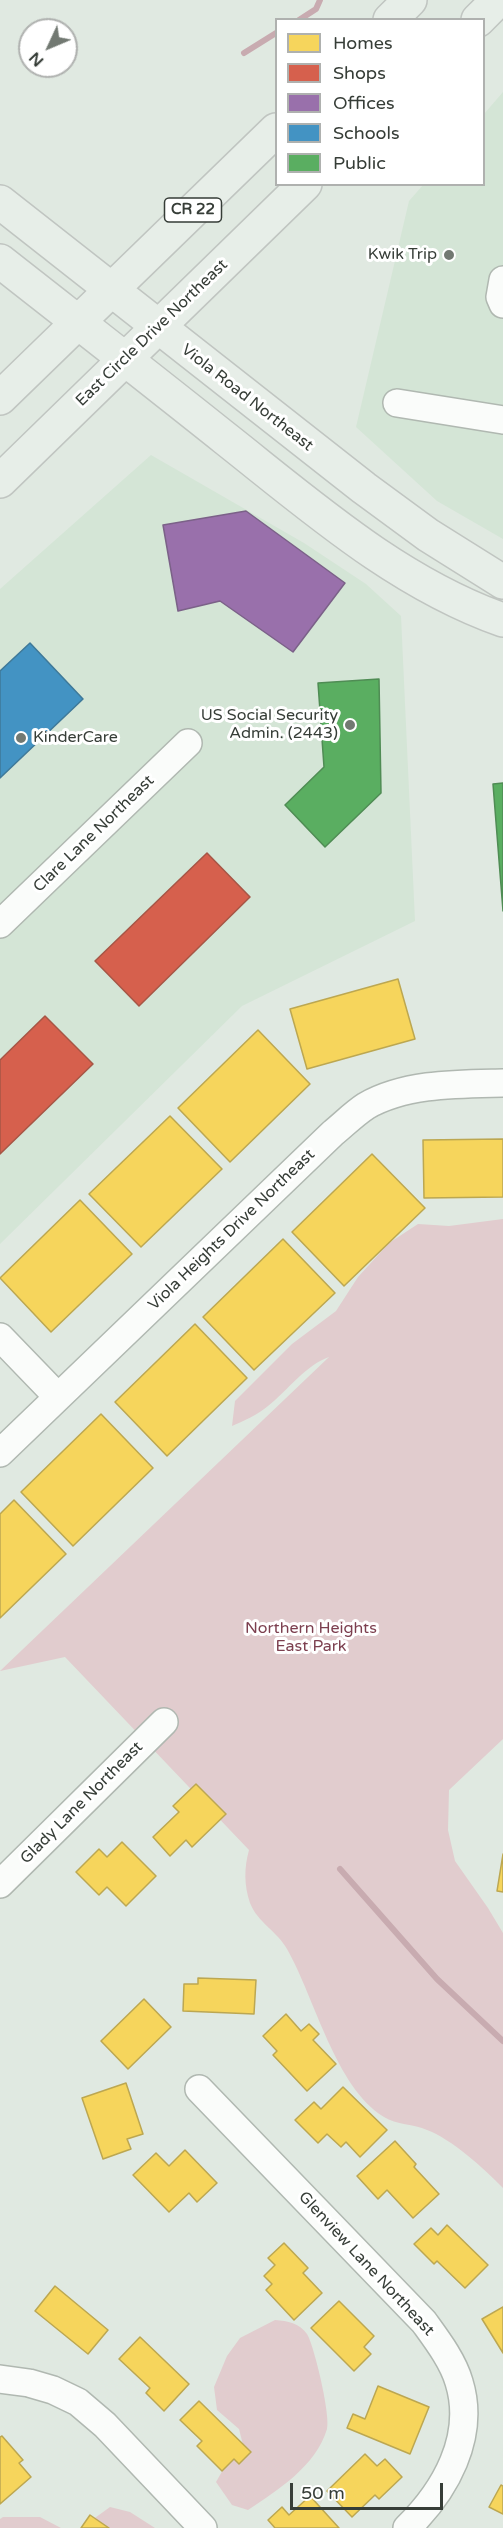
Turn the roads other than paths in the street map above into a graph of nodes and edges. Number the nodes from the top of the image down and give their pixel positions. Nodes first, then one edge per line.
1 (410, 0) edge
2 (498, 0) edge
3 (392, 18) edge
4 (480, 18) edge
5 (275, 131) edge
6 (303, 186) edge
7 (0, 202) edge
8 (0, 261) edge
9 (503, 280) edge
10 (110, 290) junction
11 (503, 304) edge
12 (78, 322) junction
13 (158, 328) junction
14 (125, 360) junction
15 (0, 398) edge
16 (397, 403) dead end
17 (503, 420) edge
18 (0, 481) edge
19 (503, 582) edge
20 (503, 620) edge
21 (188, 743) dead end
22 (0, 924) edge
23 (503, 1083) edge
24 (0, 1337) edge
25 (58, 1397) junction
26 (0, 1453) edge
27 (164, 1722) dead end
28 (0, 1884) edge
29 (199, 2089) dead end
30 (0, 2379) edge
31 (203, 2528) edge
32 (407, 2528) edge

1 - 3 main road
2 - 4 main road
5 - 10 main road, CR 22
6 - 13 main road, East Circle Drive Northeast
7 - 10 main road, Viola Road Northeast
8 - 12 main road
9 - 11 street
10 - 12 main road, CR 22
10 - 13 main road, Viola Road Northeast
12 - 14 main road
12 - 15 main road, CR 22
13 - 14 main road, East Circle Drive Northeast
13 - 19 main road, Viola Road Northeast
14 - 18 main road, East Circle Drive Northeast
14 - 20 main road
16 - 17 street
21 - 22 street, Clare Lane Northeast
23 - 25 street, Viola Heights Drive Northeast
24 - 25 street
25 - 26 street, Viola Heights Drive Northeast
27 - 28 street, Glady Lane Northeast
29 - 32 street, Glenview Lane Northeast
30 - 31 street

